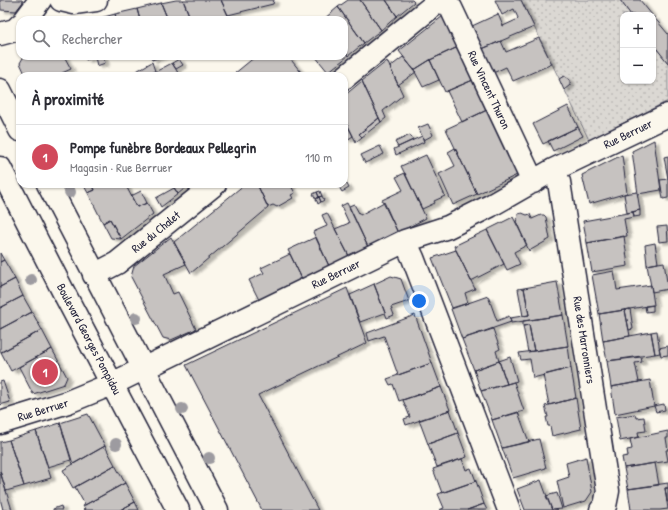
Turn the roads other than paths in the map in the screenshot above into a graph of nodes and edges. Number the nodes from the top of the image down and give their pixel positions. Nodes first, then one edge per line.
1 (40, 0) edge
2 (61, 0) edge
3 (96, 0) edge
4 (440, 0) edge
5 (444, 0) edge
6 (28, 16) edge
7 (16, 28) edge
8 (0, 34) edge
9 (348, 75) edge
10 (0, 90) edge
11 (668, 115) edge
12 (16, 122) edge
13 (0, 168) edge
14 (553, 170) junction
15 (533, 182) junction
16 (50, 188) edge
17 (209, 188) edge
18 (405, 241) junction
19 (94, 275) junction
20 (143, 368) junction
21 (112, 384) junction
22 (0, 423) edge
23 (178, 510) edge
24 (217, 510) edge
25 (508, 510) edge
26 (601, 510) edge

1 - 6 street
2 - 3 street
4 - 9 street
5 - 15 street, Rue Vincent Thuron
7 - 8 street
10 - 12 street
11 - 14 street, Rue Berruer
13 - 21 street, Boulevard Georges Pompidou
14 - 15 street, Rue Berruer
14 - 26 street, Rue des Marronniers
15 - 18 street, Rue Berruer
16 - 19 street
17 - 19 street, Rue du Chalet
18 - 20 street, Rue Berruer
18 - 25 street
19 - 20 street
20 - 21 street, Rue Berruer
20 - 24 street
21 - 22 street, Rue Berruer
21 - 23 street, Boulevard Georges Pompidou

